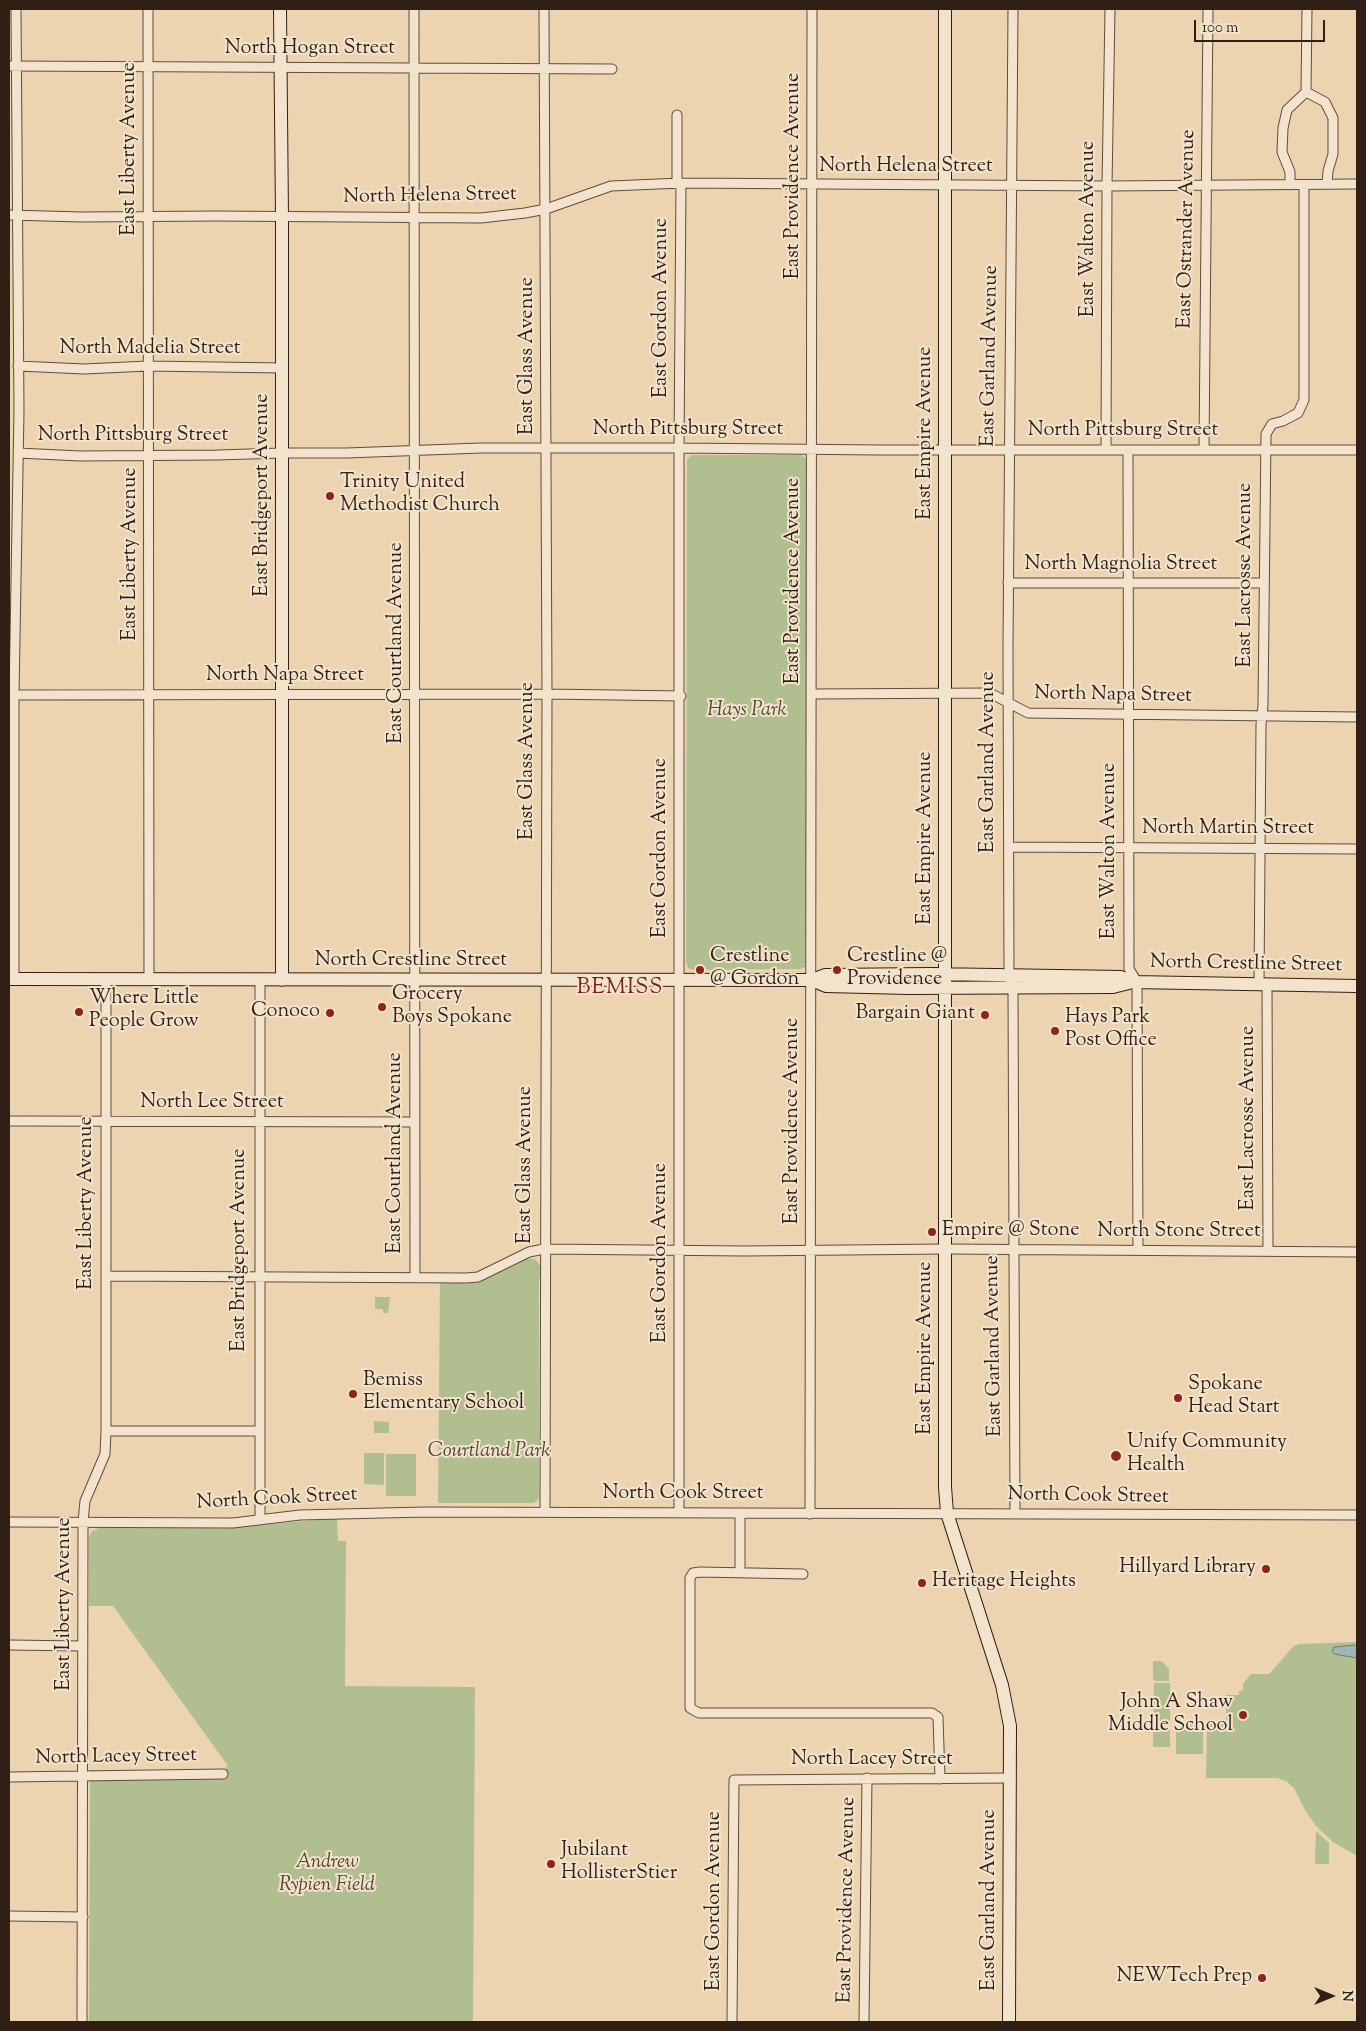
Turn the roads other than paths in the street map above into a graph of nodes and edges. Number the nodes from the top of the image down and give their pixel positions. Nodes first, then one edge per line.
1 (16, 9) edge
2 (148, 9) edge
3 (280, 9) edge
4 (414, 9) edge
5 (544, 9) edge
6 (812, 9) edge
7 (945, 9) edge
8 (1013, 9) edge
9 (1110, 9) edge
10 (1208, 9) edge
11 (1307, 9) edge
12 (13, 66) edge
13 (148, 67) junction
14 (279, 67) junction
15 (414, 68) junction
16 (544, 68) junction
17 (612, 69) dead end
18 (1306, 92) junction
19 (677, 115) dead end
20 (679, 184) junction
21 (1327, 184) junction
22 (1357, 184) edge
23 (1290, 185) junction
24 (1304, 185) junction
25 (812, 186) junction
26 (945, 186) junction
27 (1011, 186) junction
28 (1107, 186) junction
29 (1206, 186) junction
30 (546, 208) junction
31 (13, 215) edge
32 (282, 217) junction
33 (149, 218) junction
34 (416, 218) junction
35 (18, 366) junction
36 (148, 366) junction
37 (282, 368) junction
38 (9, 410) edge
39 (19, 411) junction
40 (546, 448) junction
41 (679, 448) junction
42 (813, 448) junction
43 (1009, 449) junction
44 (416, 450) junction
45 (945, 450) junction
46 (1106, 450) junction
47 (1128, 450) junction
48 (1204, 450) junction
49 (1265, 450) junction
50 (1357, 450) edge
51 (282, 452) junction
52 (18, 453) junction
53 (149, 455) junction
54 (1008, 583) junction
55 (1264, 583) junction
56 (1128, 584) junction
57 (149, 694) junction
58 (282, 694) junction
59 (415, 694) junction
60 (547, 694) junction
61 (812, 694) junction
62 (946, 694) junction
63 (11, 695) edge
64 (680, 696) junction
65 (1008, 704) junction
66 (1128, 715) junction
67 (1262, 716) junction
68 (1357, 716) edge
69 (1009, 847) junction
70 (1129, 847) junction
71 (1260, 848) junction
72 (1357, 849) edge
73 (946, 974) junction
74 (1009, 975) junction
75 (11, 979) edge
76 (106, 980) junction
77 (149, 980) junction
78 (260, 980) junction
79 (282, 980) junction
80 (416, 980) junction
81 (546, 980) junction
82 (680, 980) junction
83 (812, 980) junction
84 (1135, 982) junction
85 (1263, 985) junction
86 (1357, 986) edge
87 (1012, 987) junction
88 (946, 988) junction
89 (9, 1121) edge
90 (105, 1122) junction
91 (260, 1122) junction
92 (415, 1122) junction
93 (544, 1249) junction
94 (679, 1249) junction
95 (946, 1249) junction
96 (811, 1250) junction
97 (1013, 1250) junction
98 (1138, 1250) junction
99 (1268, 1251) junction
100 (1357, 1252) edge
101 (106, 1276) junction
102 (260, 1276) junction
103 (415, 1277) junction
104 (106, 1431) junction
105 (260, 1431) junction
106 (545, 1512) junction
107 (679, 1512) junction
108 (740, 1513) junction
109 (947, 1513) junction
110 (810, 1514) junction
111 (1015, 1514) junction
112 (1357, 1515) edge
113 (260, 1520) junction
114 (9, 1522) edge
115 (83, 1522) junction
116 (740, 1572) junction
117 (803, 1574) dead end
118 (9, 1645) edge
119 (82, 1646) junction
120 (223, 1774) dead end
121 (83, 1776) junction
122 (9, 1777) edge
123 (867, 1778) junction
124 (1011, 1778) junction
125 (940, 1779) junction
126 (734, 1780) joint
127 (9, 1916) edge
128 (83, 1917) junction
129 (82, 2022) edge
130 (732, 2022) edge
131 (864, 2022) edge
132 (1009, 2022) edge

1 - 12 street
2 - 13 street, East Liberty Avenue
3 - 14 street, East Bridgeport Avenue
4 - 15 street, East Courtland Avenue
5 - 16 street, East Glass Avenue
6 - 25 street, East Providence Avenue
7 - 26 street, East Empire Avenue
8 - 27 street, East Garland Avenue
9 - 28 street, East Walton Avenue
10 - 29 street, East Ostrander Avenue
11 - 18 street
12 - 13 street, North Hogan Street
12 - 31 street
13 - 14 street, North Hogan Street
13 - 33 street, East Liberty Avenue
14 - 15 street, North Hogan Street
14 - 32 street, East Bridgeport Avenue
15 - 16 street, North Hogan Street
15 - 34 street, East Courtland Avenue
16 - 17 street, North Hogan Street
16 - 30 street, East Glass Avenue
18 - 21 street
18 - 23 street
19 - 20 street, East Gordon Avenue
20 - 25 street, North Helena Street
20 - 30 street, North Helena Street
20 - 41 street, East Gordon Avenue
21 - 22 street, North Helena Street
21 - 24 street, North Helena Street
23 - 24 street, North Helena Street
23 - 29 street, North Helena Street
24 - 49 street, East Lacrosse Avenue
25 - 26 street, North Helena Street
25 - 42 street, East Providence Avenue
26 - 27 street, North Helena Street
26 - 45 street, East Empire Avenue
27 - 28 street, North Helena Street
27 - 43 street, East Garland Avenue
28 - 29 street, North Helena Street
28 - 46 street, East Walton Avenue
29 - 48 street, East Ostrander Avenue
30 - 34 street, North Helena Street
30 - 40 street, East Glass Avenue
31 - 33 street, North Helena Street
31 - 35 street
32 - 33 street, North Helena Street
32 - 34 street, North Helena Street
32 - 37 street, East Bridgeport Avenue
33 - 36 street, East Liberty Avenue
34 - 44 street, East Courtland Avenue
35 - 36 street, North Madelia Street
35 - 39 street
36 - 37 street, North Madelia Street
36 - 53 street, East Liberty Avenue
37 - 51 street, East Bridgeport Avenue
38 - 39 street, North Pittsburg Street
39 - 52 street
40 - 41 street, North Pittsburg Street
40 - 44 street, North Pittsburg Street
40 - 60 street, East Glass Avenue
41 - 42 street, North Pittsburg Street
41 - 64 street, East Gordon Avenue
42 - 45 street, North Pittsburg Street
42 - 61 street, East Providence Avenue
43 - 45 street, North Pittsburg Street
43 - 46 street, North Pittsburg Street
43 - 54 street, East Garland Avenue
44 - 51 street, North Pittsburg Street
44 - 59 street, East Courtland Avenue
45 - 62 street, East Empire Avenue
46 - 47 street, North Pittsburg Street
47 - 48 street, North Pittsburg Street
47 - 56 street, East Walton Avenue
48 - 49 street, North Pittsburg Street
49 - 50 street, North Pittsburg Street
49 - 55 street, East Lacrosse Avenue
51 - 53 street, North Pittsburg Street
51 - 58 street, East Bridgeport Avenue
52 - 53 street, North Pittsburg Street
52 - 63 street
53 - 57 street, East Liberty Avenue
54 - 56 street, North Magnolia Street
54 - 65 street, East Garland Avenue
55 - 56 street, North Magnolia Street
55 - 67 street, East Lacrosse Avenue
56 - 66 street, East Walton Avenue
57 - 58 street, North Napa Street
57 - 63 street, North Napa Street
57 - 77 street, East Liberty Avenue
58 - 59 street, North Napa Street
58 - 79 street, East Bridgeport Avenue
59 - 60 street, North Napa Street
59 - 80 street, East Courtland Avenue
60 - 64 street, North Napa Street
60 - 81 street, East Glass Avenue
61 - 62 street, North Napa Street
61 - 83 street, East Providence Avenue
62 - 65 street, North Napa Street
62 - 73 street, East Empire Avenue
63 - 75 street
64 - 82 street, East Gordon Avenue
65 - 66 street, North Napa Street
65 - 69 street, East Garland Avenue
66 - 67 street, North Napa Street
66 - 70 street, East Walton Avenue
67 - 68 street, North Napa Street
67 - 71 street, East Lacrosse Avenue
69 - 70 street, North Martin Street
69 - 74 street, East Garland Avenue
70 - 71 street, North Martin Street
70 - 84 street, East Walton Avenue
71 - 72 street, North Martin Street
71 - 85 street, East Lacrosse Avenue
73 - 74 street, North Crestline Street
73 - 83 street, North Crestline Street
73 - 88 street, East Empire Avenue
74 - 84 street, North Crestline Street
74 - 87 street, East Garland Avenue
75 - 76 street, North Crestline Street
76 - 77 street, North Crestline Street
76 - 90 street, East Liberty Avenue
77 - 78 street, North Crestline Street
78 - 79 street, North Crestline Street
78 - 91 street, East Bridgeport Avenue
79 - 80 street, North Crestline Street
80 - 81 street, North Crestline Street
80 - 92 street, East Courtland Avenue
81 - 82 street, North Crestline Street
81 - 93 street, East Glass Avenue
82 - 83 street, North Crestline Street
82 - 94 street, East Gordon Avenue
83 - 88 street, North Crestline Street
83 - 96 street, East Providence Avenue
84 - 85 street, North Crestline Street
84 - 87 street, North Crestline Street
84 - 98 street, East Walton Avenue
85 - 86 street, North Crestline Street
85 - 99 street, East Lacrosse Avenue
87 - 88 street, North Crestline Street
87 - 97 street, East Garland Avenue
88 - 95 street, East Empire Avenue
89 - 90 street, North Lee Street
90 - 91 street, North Lee Street
90 - 101 street, East Liberty Avenue
91 - 92 street, North Lee Street
91 - 102 street, East Bridgeport Avenue
92 - 103 street, East Courtland Avenue
93 - 94 street, North Stone Street
93 - 103 street, North Stone Street
93 - 106 street, East Glass Avenue
94 - 96 street, North Stone Street
94 - 107 street, East Gordon Avenue
95 - 96 street, North Stone Street
95 - 97 street, North Stone Street
95 - 109 street, East Empire Avenue
96 - 110 street, East Providence Avenue
97 - 98 street, North Stone Street
97 - 111 street, East Garland Avenue
98 - 99 street, North Stone Street
99 - 100 street, North Stone Street
101 - 102 street, North Stone Street
101 - 104 street, East Liberty Avenue
102 - 103 street, North Stone Street
102 - 105 street, East Bridgeport Avenue
104 - 105 street
104 - 115 street, East Liberty Avenue
105 - 113 street, East Bridgeport Avenue
106 - 107 street, North Cook Street
106 - 113 street, North Cook Street
107 - 108 street, North Cook Street
108 - 110 street, North Cook Street
108 - 116 street
109 - 110 street, North Cook Street
109 - 111 street, North Cook Street
109 - 124 street, East Empire Avenue
111 - 112 street, North Cook Street
113 - 115 street, North Cook Street
114 - 115 street, North Cook Street
115 - 119 street, East Liberty Avenue
116 - 117 street
116 - 125 street
118 - 119 street
119 - 121 street, East Liberty Avenue
120 - 121 street, North Lacey Street
121 - 122 street, North Lacey Street
121 - 128 street, East Liberty Avenue
123 - 125 street, North Lacey Street
123 - 126 street, North Lacey Street
123 - 131 street, East Providence Avenue
124 - 125 street, North Lacey Street
124 - 132 street, East Garland Avenue
126 - 130 street, East Gordon Avenue
127 - 128 street
128 - 129 street, East Liberty Avenue

